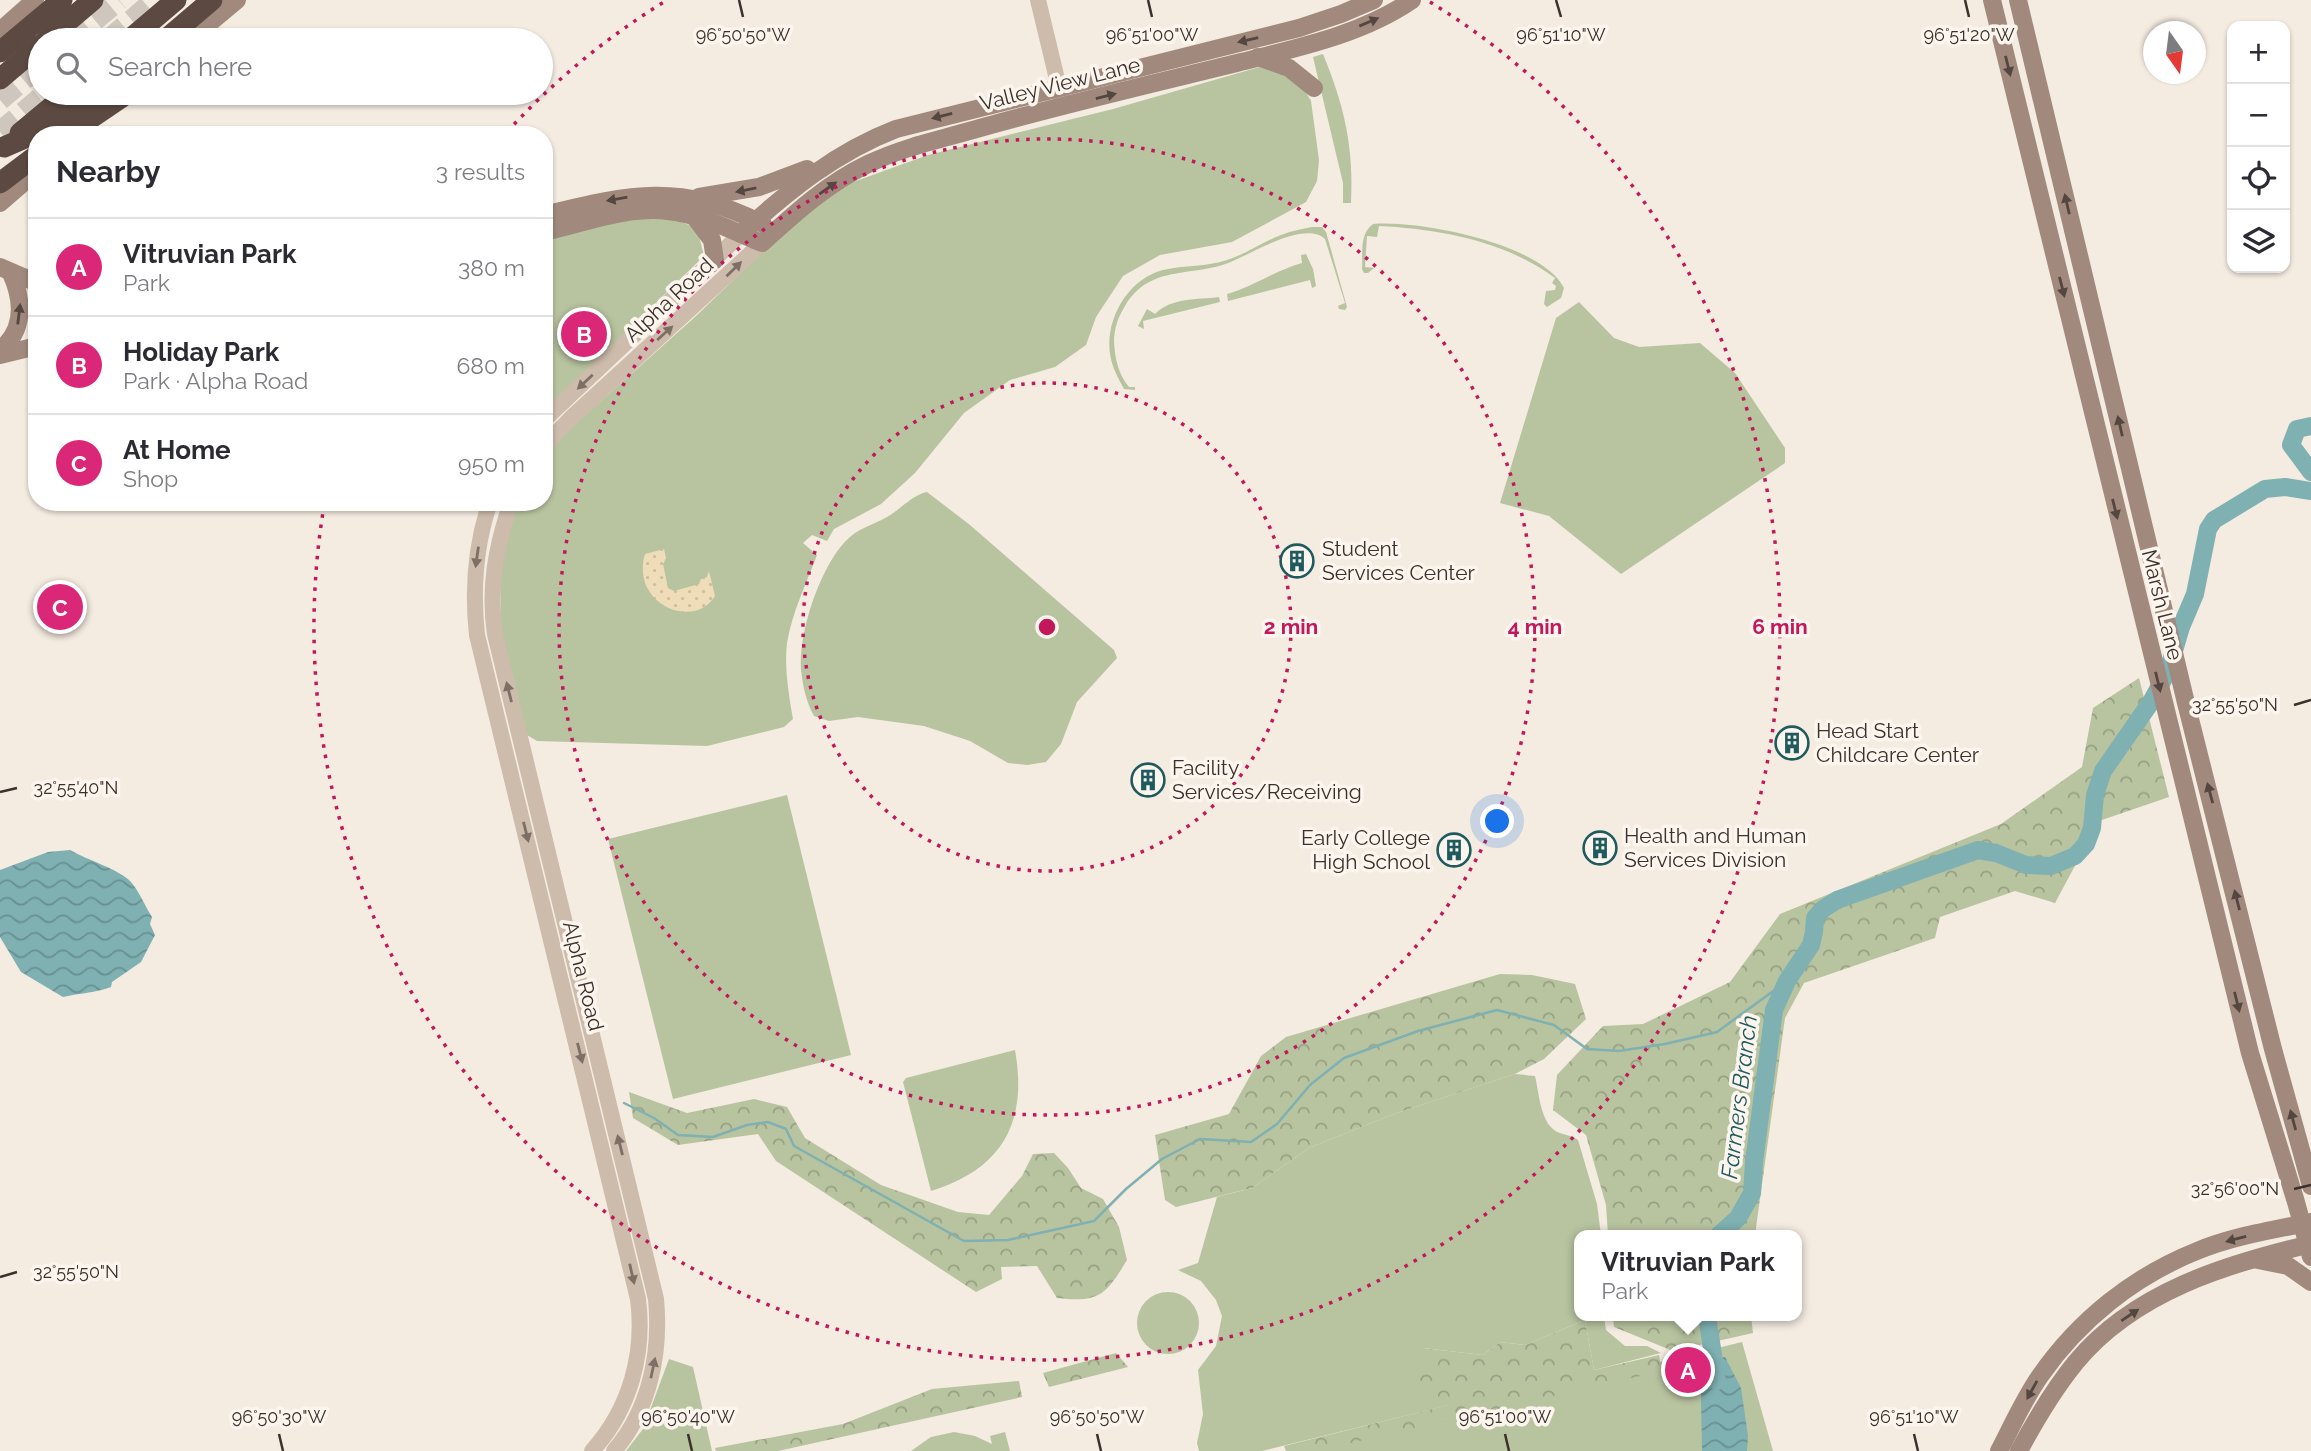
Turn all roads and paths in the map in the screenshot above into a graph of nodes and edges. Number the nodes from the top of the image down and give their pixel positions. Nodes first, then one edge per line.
1 (35, 0) edge
2 (62, 0) edge
3 (93, 0) edge
4 (176, 0) edge
5 (212, 0) edge
6 (237, 0) edge
7 (1038, 0) edge
8 (1374, 0) edge
9 (1412, 0) edge
10 (1992, 0) edge
11 (2018, 0) edge
12 (29, 28) edge
13 (60, 28) edge
14 (143, 28) edge
15 (179, 28) edge
16 (203, 28) edge
17 (28, 29) edge
18 (0, 31) edge
19 (0, 52) edge
20 (28, 55) edge
21 (1258, 57) junction
22 (0, 79) edge
23 (1059, 87) junction
24 (1314, 88) dead end
25 (54, 105) edge
26 (80, 105) edge
27 (110, 105) edge
28 (112, 105) edge
29 (1064, 106) junction
30 (28, 126) edge
31 (28, 126) edge
32 (51, 126) edge
33 (79, 126) edge
34 (88, 126) edge
35 (28, 137) edge
36 (2, 148) edge
37 (834, 160) junction
38 (28, 162) edge
39 (28, 179) edge
40 (0, 183) edge
41 (685, 198) junction
42 (0, 203) edge
43 (553, 213) edge
44 (694, 216) junction
45 (755, 220) junction
46 (553, 230) edge
47 (741, 234) junction
48 (769, 237) junction
49 (715, 260) junction
50 (6, 270) edge
51 (28, 279) edge
52 (28, 347) edge
53 (0, 352) edge
54 (553, 412) edge
55 (553, 437) edge
56 (487, 511) edge
57 (509, 511) edge
58 (2311, 1186) edge
59 (2307, 1223) edge
60 (2310, 1249) edge
61 (2251, 1259) junction
62 (2311, 1282) edge
63 (2064, 1345) junction
64 (2078, 1360) junction
65 (628, 1394) junction
66 (643, 1402) junction
67 (593, 1450) edge
68 (614, 1451) edge
69 (1999, 1451) edge
70 (2019, 1451) edge

1 - 18 main road
2 - 12 highway
3 - 13 highway
4 - 14 highway
5 - 15 highway
6 - 16 main road
7 - 23 street
8 -> 23 main road, Valley View Lane
21 -> 9 main road, Valley View Lane
10 -> 59 main road, Marsh Lane
58 -> 11 main road, Marsh Lane
17 - 19 highway
20 - 22 highway
21 - 24 main road
29 -> 21 main road, Valley View Lane
23 - 29 street
23 -> 37 main road, Valley View Lane
25 - 31 highway
26 - 32 highway
27 - 33 highway
28 - 34 main road
48 -> 29 main road, Valley View Lane
30 - 36 highway
35 - 36 highway
37 -> 41 main road
37 - 45 main road, Valley View Lane
38 - 40 highway
39 - 42 main road
41 -> 43 main road
41 - 45 main road
44 - 46 main road
44 - 47 main road
44 - 49 main road
45 - 47 main road, Valley View Lane
45 - 48 main road
47 - 48 main road
47 - 49 street, Alpha Road
55 -> 48 street, Alpha Road
49 -> 54 street, Alpha Road
50 - 51 main road
53 -> 50 main road
52 - 53 main road
56 -> 65 street, Alpha Road
66 -> 57 street, Alpha Road
59 - 60 main road, Marsh Lane
59 -> 63 main road
60 - 61 main road
61 - 62 main road
64 -> 61 main road
63 - 64 main road
63 -> 69 main road
64 - 70 main road
65 - 66 street
65 - 67 street, Alpha Road
66 - 68 street, Alpha Road

